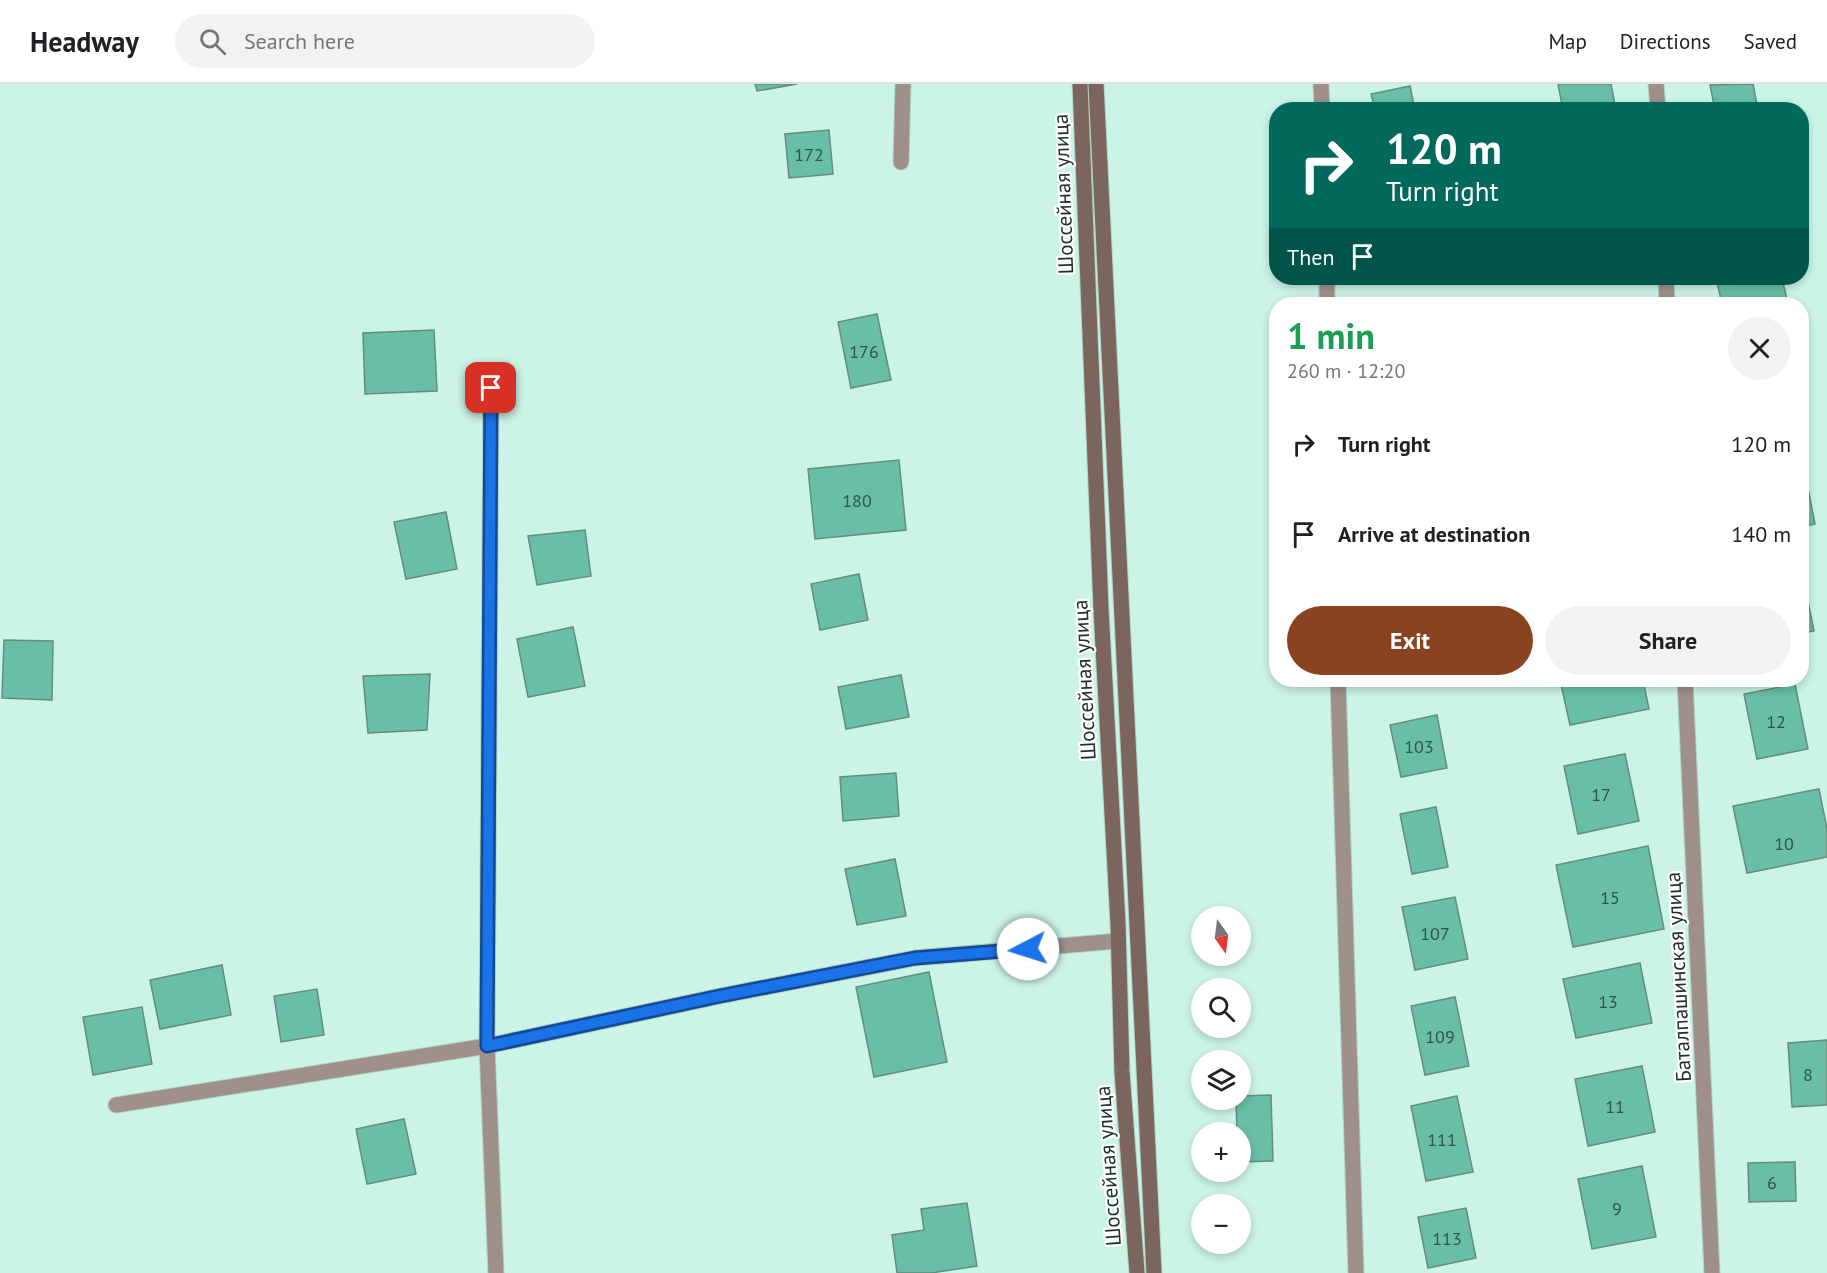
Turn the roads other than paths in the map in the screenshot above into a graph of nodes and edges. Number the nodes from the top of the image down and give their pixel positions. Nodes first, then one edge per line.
1 (903, 84) edge
2 (1080, 84) edge
3 (1096, 84) edge
4 (1321, 84) edge
5 (1656, 84) edge
6 (1322, 102) edge
7 (1657, 102) edge
8 (901, 162) dead end
9 (491, 388) dead end
10 (1338, 687) edge
11 (1685, 687) edge
12 (1118, 941) junction
13 (487, 1046) junction
14 (116, 1105) dead end
15 (496, 1273) edge
16 (1137, 1273) edge
17 (1154, 1273) edge
18 (1356, 1273) edge
19 (1712, 1273) edge

1 - 8 street
2 - 12 main road, Шоссейная улица
3 - 17 main road, Шоссейная улица
4 - 6 street
5 - 7 street
9 - 13 street
10 - 18 street
11 - 19 street, Баталпашинская улица
12 - 13 street
12 - 16 main road, Шоссейная улица
13 - 14 street
13 - 15 street

